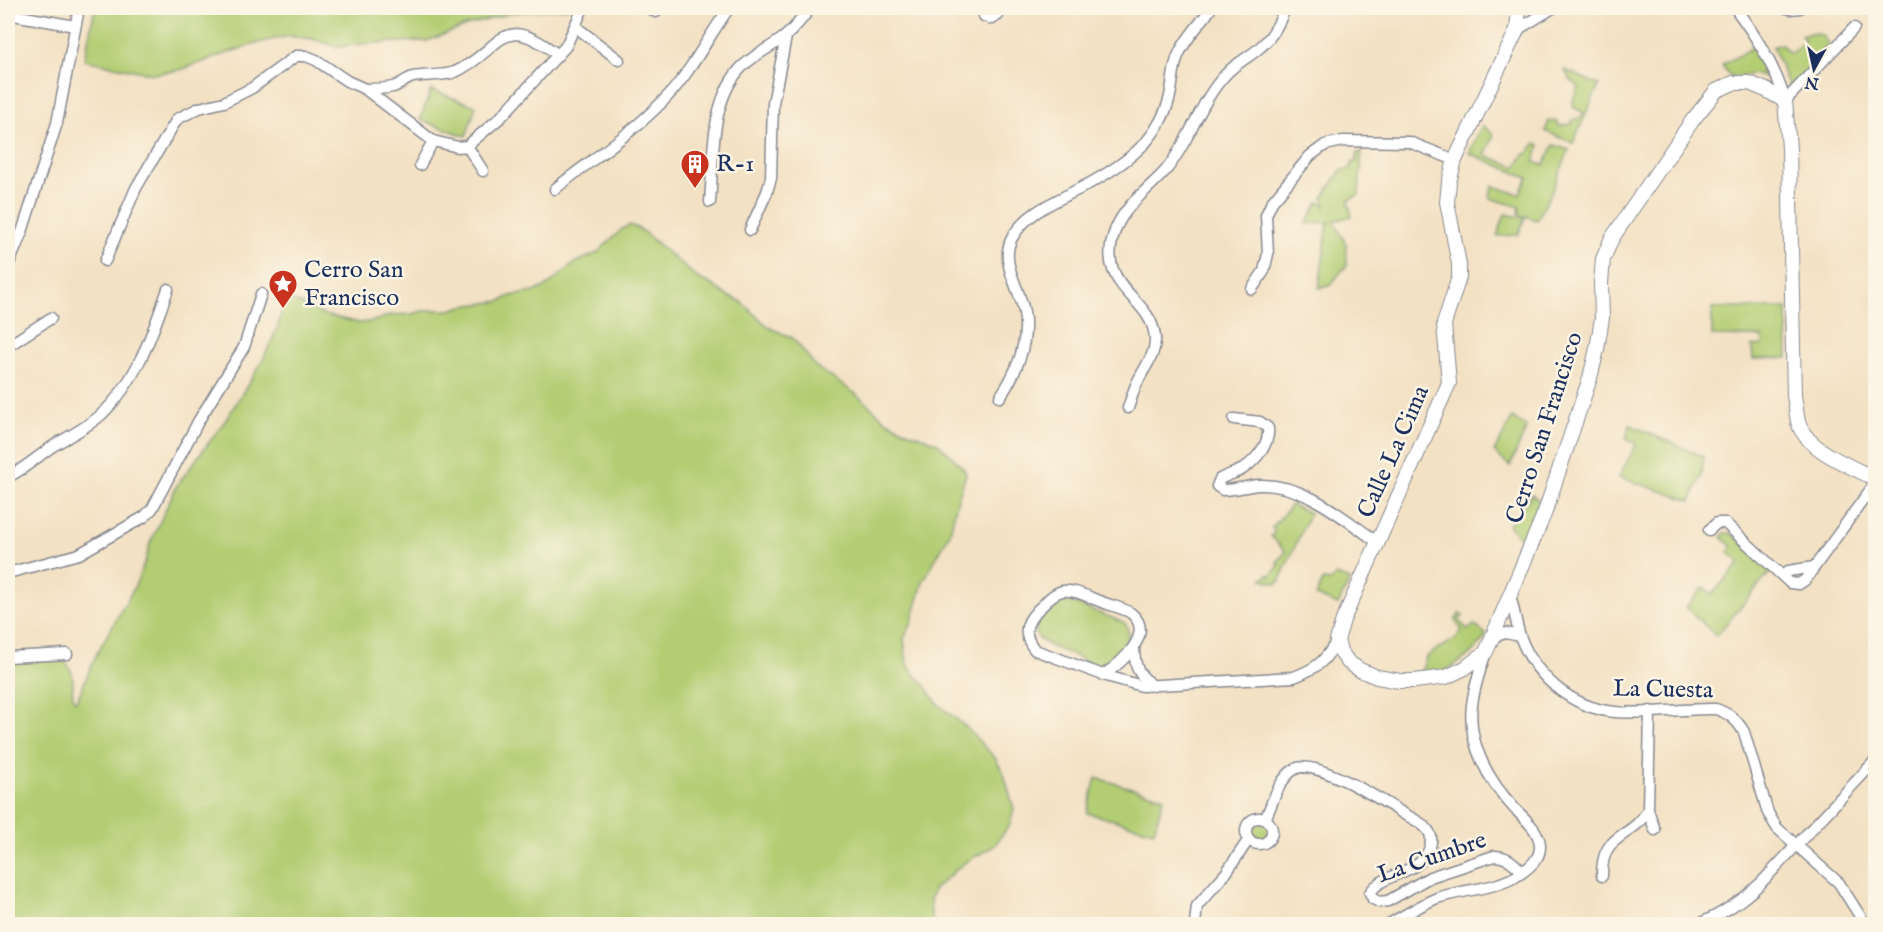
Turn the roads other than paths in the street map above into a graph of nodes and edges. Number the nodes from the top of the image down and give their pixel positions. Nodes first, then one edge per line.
1 (80, 8) edge
2 (583, 8) edge
3 (729, 8) edge
4 (811, 8) edge
5 (983, 8) edge
6 (1002, 8) edge
7 (1211, 8) edge
8 (1285, 8) edge
9 (1519, 8) edge
10 (1553, 8) edge
11 (1735, 8) edge
12 (1786, 8) edge
13 (1800, 8) edge
14 (8, 14) edge
15 (75, 26) junction
16 (576, 27) junction
17 (1854, 28) dead end
18 (1517, 30) junction
19 (786, 37) junction
20 (558, 55) junction
21 (619, 60) dead end
22 (365, 89) junction
23 (1785, 101) junction
24 (433, 141) junction
25 (467, 146) junction
26 (1455, 160) junction
27 (420, 165) dead end
28 (483, 171) dead end
29 (555, 189) dead end
30 (710, 202) dead end
31 (750, 230) dead end
32 (11, 248) edge
33 (105, 261) dead end
34 (8, 266) edge
35 (168, 289) dead end
36 (1252, 289) dead end
37 (261, 294) dead end
38 (51, 318) dead end
39 (8, 346) edge
40 (1000, 397) dead end
41 (1128, 408) dead end
42 (1234, 419) dead end
43 (8, 477) edge
44 (1875, 481) edge
45 (1710, 530) dead end
46 (1379, 543) junction
47 (1814, 567) junction
48 (8, 573) edge
49 (1784, 576) junction
50 (1510, 596) junction
51 (1520, 636) junction
52 (1492, 637) junction
53 (1337, 640) junction
54 (1134, 648) junction
55 (1486, 652) junction
56 (67, 654) dead end
57 (8, 657) edge
58 (1103, 675) junction
59 (1152, 686) junction
60 (1650, 711) junction
61 (1875, 760) edge
62 (1648, 810) junction
63 (1265, 820) junction
64 (1655, 830) dead end
65 (1249, 839) junction
66 (1796, 846) junction
67 (1523, 872) junction
68 (1602, 876) dead end
69 (1195, 924) edge
70 (1389, 924) edge
71 (1699, 924) edge
72 (1865, 924) edge

1 - 15 street
2 - 16 street
3 - 29 street
4 - 19 street
5 - 6 street
7 - 40 street
8 - 41 street
9 - 18 street, Calle La Cima
10 - 18 street
11 - 23 street
12 - 13 street
14 - 15 street
15 - 32 street
16 - 20 street
16 - 21 street
17 - 23 street
18 - 26 street, Calle La Cima
19 - 30 street
19 - 31 street
20 - 22 street
20 - 25 street
22 - 24 street
22 - 33 street
23 - 44 street
23 - 50 street, Cerro San Francisco
24 - 25 street
24 - 27 street
25 - 28 street
26 - 36 street
26 - 46 street, Calle La Cima
32 - 34 street
35 - 43 street
37 - 48 street
38 - 39 street
42 - 46 street
44 - 47 street
45 - 49 street
46 - 53 street, Calle La Cima
47 - 49 street
47 - 49 street
50 - 51 street, La Cuesta
50 - 52 street, Cerro San Francisco
51 - 52 street
51 - 60 street, La Cuesta
52 - 55 street, Cerro San Francisco
53 - 55 street
53 - 59 street
54 - 58 street
54 - 58 street
54 - 59 street
55 - 67 street, Cerro San Francisco
56 - 57 street
58 - 59 street
60 - 62 street
60 - 66 street, La Cuesta
61 - 66 street
62 - 64 street
62 - 68 street
63 - 65 street
63 - 65 street
63 - 67 street, La Cumbre
65 - 69 street
66 - 71 street
66 - 72 street, La Cuesta
67 - 70 street

